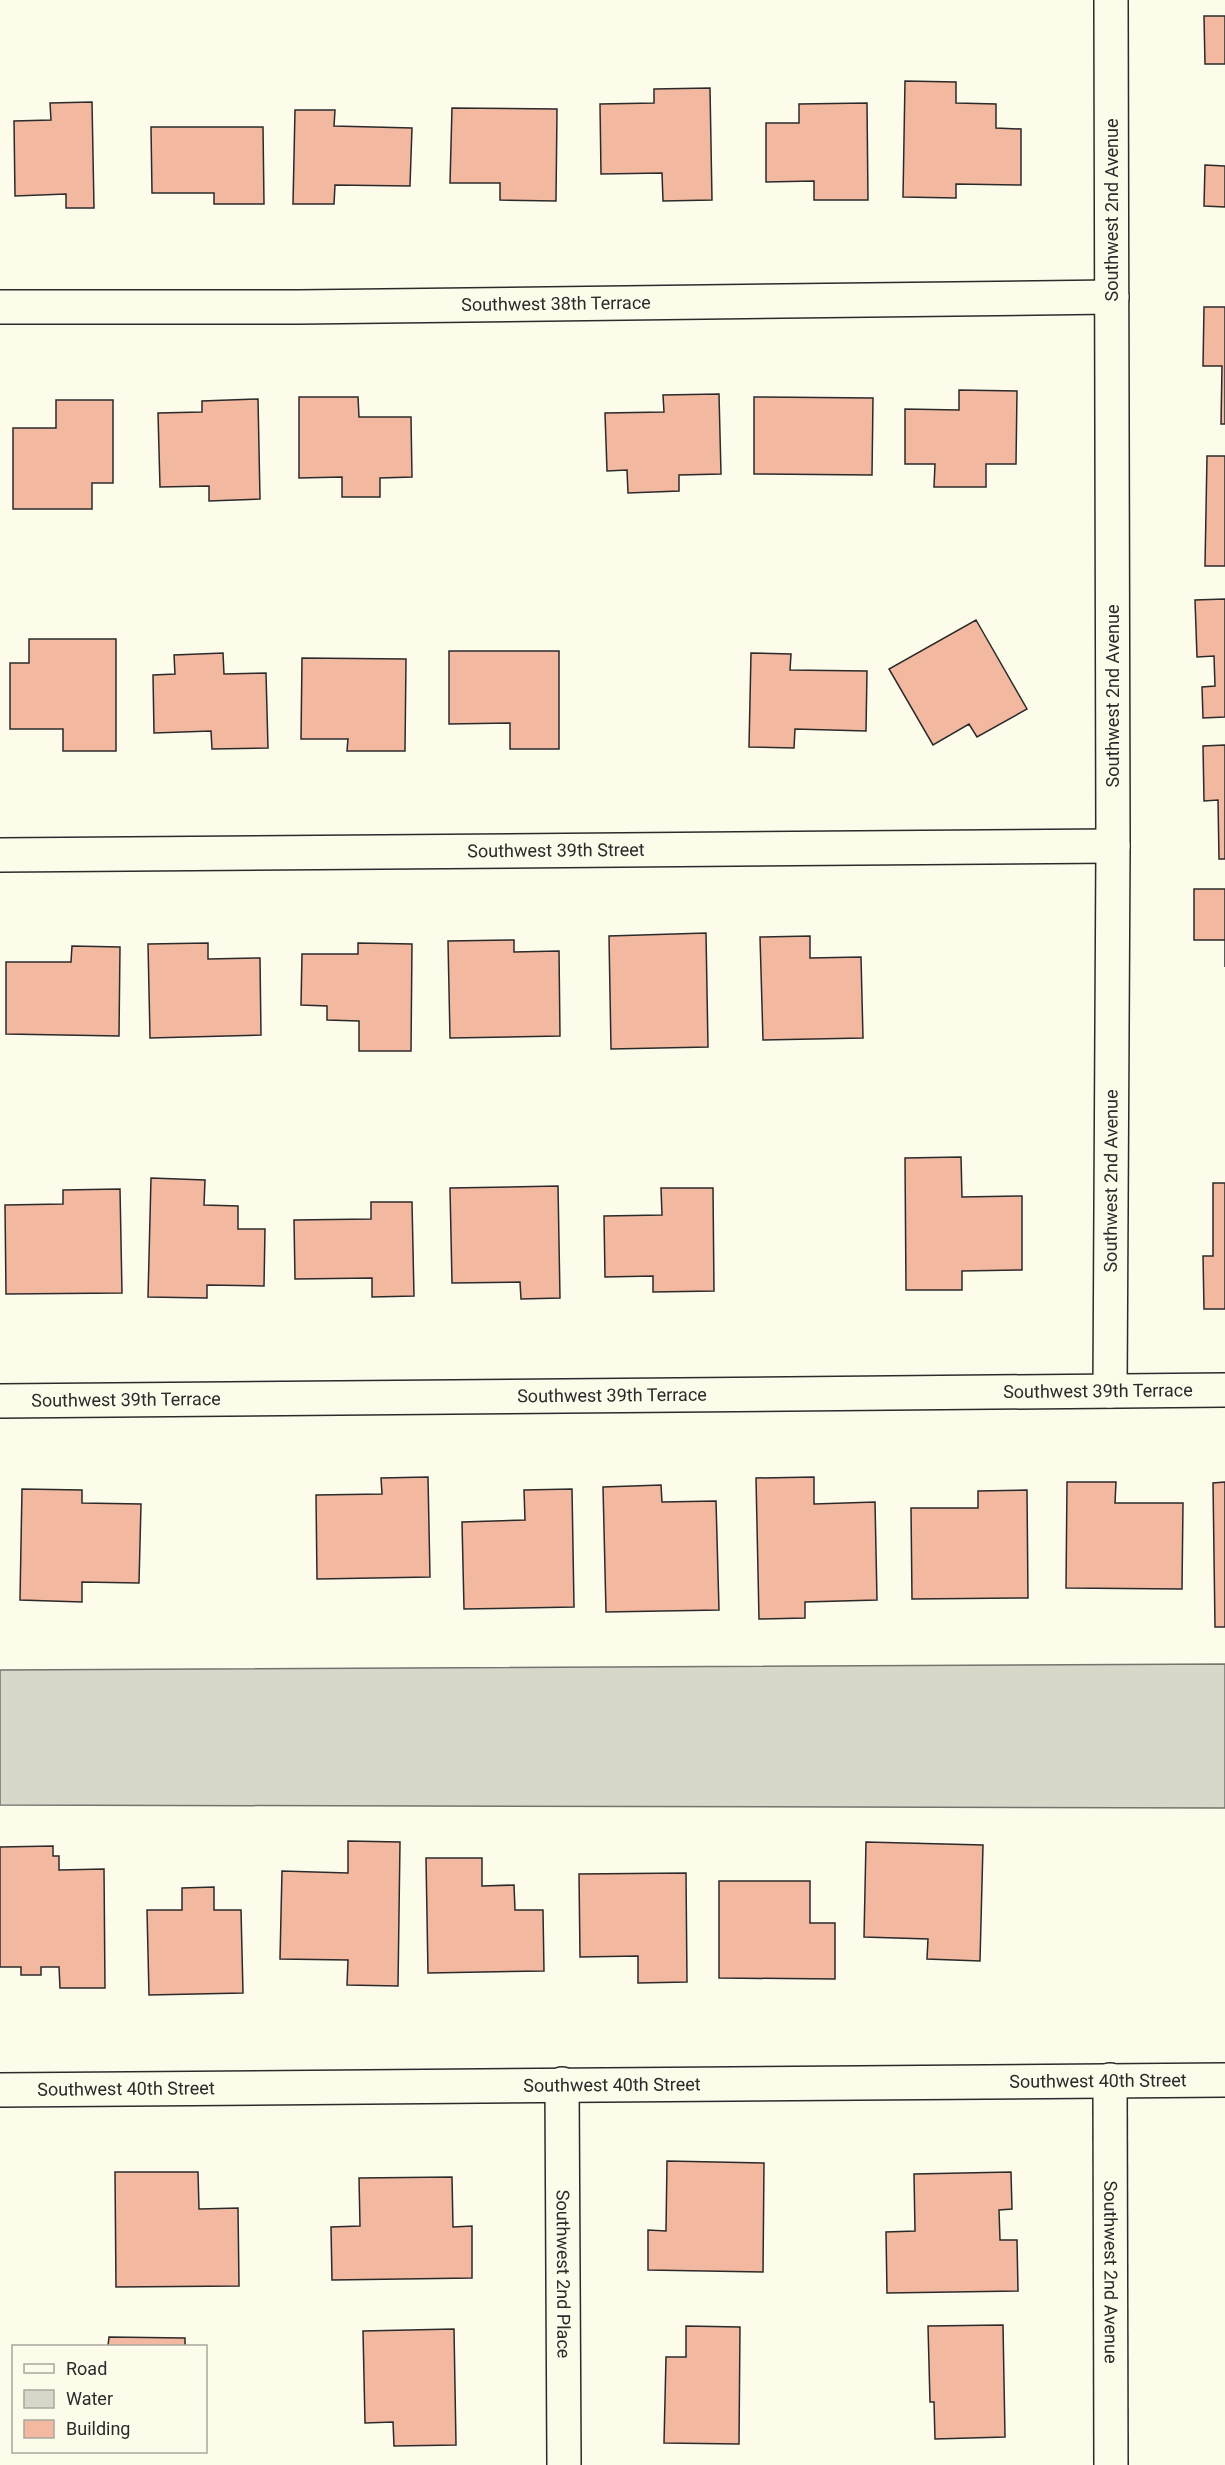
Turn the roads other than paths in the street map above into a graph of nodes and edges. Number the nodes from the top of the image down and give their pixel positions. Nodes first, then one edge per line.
1 (1111, 0) edge
2 (1112, 297) junction
3 (0, 307) edge
4 (1113, 846) junction
5 (0, 855) edge
6 (1225, 1390) edge
7 (1110, 1391) junction
8 (0, 1401) edge
9 (1110, 2080) junction
10 (1225, 2080) edge
11 (562, 2084) junction
12 (0, 2090) edge
13 (564, 2465) edge
14 (1111, 2465) edge

1 - 2 street, Southwest 2nd Avenue
2 - 3 street, Southwest 38th Terrace
2 - 4 street, Southwest 2nd Avenue
4 - 5 street, Southwest 39th Street
4 - 7 street, Southwest 2nd Avenue
6 - 7 street, Southwest 39th Terrace
7 - 8 street, Southwest 39th Terrace
9 - 10 street, Southwest 40th Street
9 - 11 street, Southwest 40th Street
9 - 14 street, Southwest 2nd Avenue
11 - 12 street, Southwest 40th Street
11 - 13 street, Southwest 2nd Place

